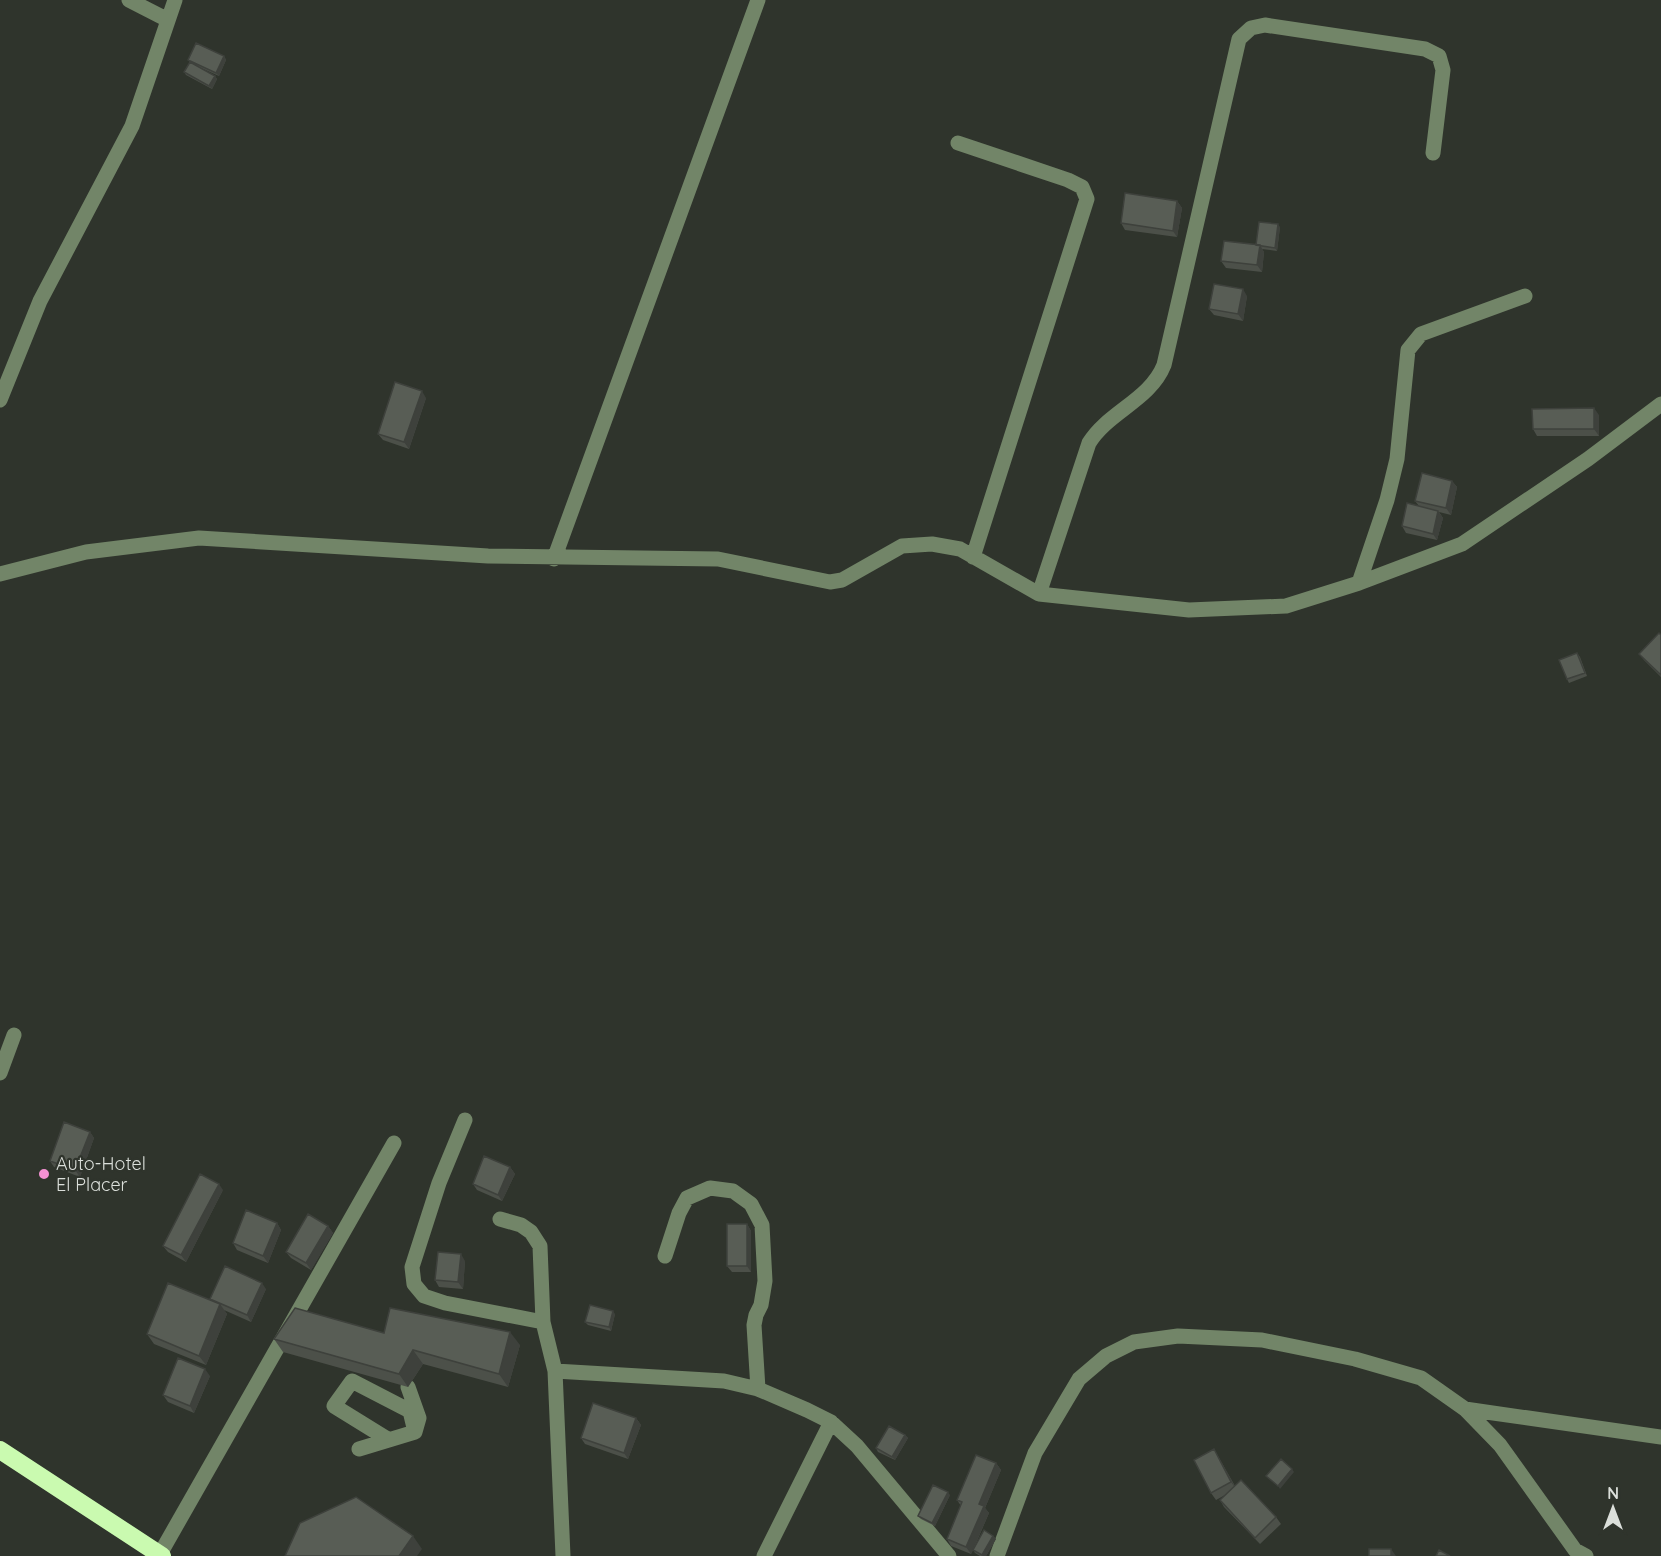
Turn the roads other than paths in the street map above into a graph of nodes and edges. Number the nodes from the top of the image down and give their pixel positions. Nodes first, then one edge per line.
1 (129, 0) edge
2 (176, 0) edge
3 (758, 0) edge
4 (168, 20) junction
5 (958, 143) dead end
6 (1433, 153) dead end
7 (1525, 296) dead end
8 (0, 400) edge
9 (1661, 404) edge
10 (973, 557) junction
11 (554, 559) junction
12 (0, 574) edge
13 (1359, 583) junction
14 (1039, 594) junction
15 (15, 1035) dead end
16 (0, 1073) edge
17 (465, 1120) dead end
18 (394, 1143) dead end
19 (500, 1219) dead end
20 (665, 1256) dead end
21 (543, 1322) junction
22 (555, 1371) junction
23 (408, 1387) dead end
24 (758, 1389) junction
25 (1465, 1409) junction
26 (831, 1422) junction
27 (415, 1432) junction
28 (1661, 1437) edge
29 (389, 1440) junction
30 (359, 1449) dead end
31 (0, 1450) edge
32 (161, 1555) edge
33 (563, 1556) edge
34 (764, 1556) edge
35 (949, 1556) edge
36 (997, 1556) edge
37 (1586, 1556) edge

1 - 4 street
2 - 4 street
3 - 11 street
4 - 8 street
5 - 10 street
6 - 14 street
7 - 13 street
9 - 13 street
10 - 11 street
10 - 14 street
11 - 12 street
13 - 14 street
15 - 16 street
17 - 21 street
18 - 32 street
19 - 21 street
20 - 24 street
21 - 22 street
22 - 24 street
22 - 33 street
23 - 27 street
24 - 26 street
25 - 28 street
25 - 36 street
25 - 37 street
26 - 34 street
26 - 35 street
27 - 29 street
27 - 29 street
29 - 30 street
31 - 32 highway

